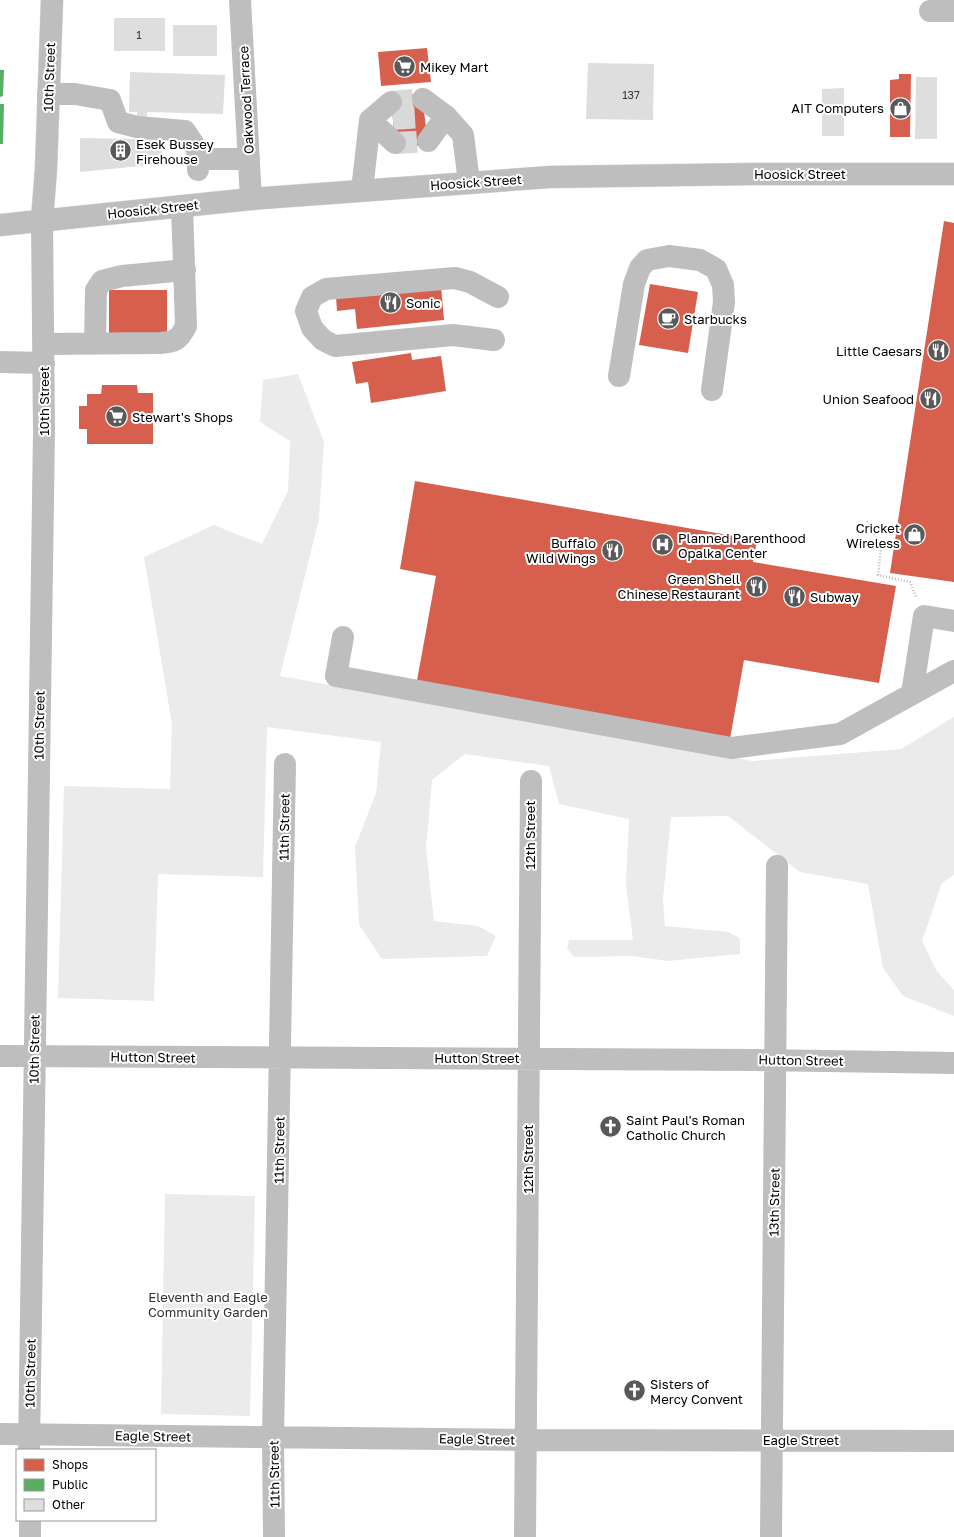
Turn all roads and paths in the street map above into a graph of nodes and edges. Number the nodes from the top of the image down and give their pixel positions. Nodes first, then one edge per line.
1 (52, 0) edge
2 (240, 0) edge
3 (930, 11) dead end
4 (954, 11) edge
5 (48, 94) junction
6 (392, 111) tunnel mouth
7 (370, 120) junction
8 (428, 141) dead end
9 (395, 143) dead end
10 (249, 159) junction
11 (954, 174) edge
12 (469, 182) junction
13 (362, 190) junction
14 (251, 199) junction
15 (182, 206) junction
16 (42, 220) junction
17 (0, 225) edge
18 (184, 270) junction
19 (498, 297) dead end
20 (494, 340) dead end
21 (95, 344) junction
22 (44, 354) junction
23 (0, 362) edge
24 (620, 376) dead end
25 (712, 390) dead end
26 (867, 521) dead end
27 (924, 616) junction
28 (954, 621) edge
29 (343, 637) dead end
30 (954, 671) edge
31 (912, 694) junction
32 (285, 764) dead end
33 (531, 781) dead end
34 (777, 866) dead end
35 (34, 1055) junction
36 (0, 1056) edge
37 (281, 1058) junction
38 (529, 1058) junction
39 (775, 1060) junction
40 (954, 1063) edge
41 (0, 1434) edge
42 (273, 1438) junction
43 (526, 1440) junction
44 (772, 1440) junction
45 (954, 1441) edge
46 (29, 1443) edge
47 (30, 1521) edge
48 (30, 1537) edge
49 (274, 1537) edge
50 (525, 1537) edge
51 (771, 1537) edge

1 - 5 main road, 10th Street
2 - 10 main road, Oakwood Terrace
3 - 4 main road
5 - 10 main road
5 - 16 main road, 10th Street
6 - 7 main road
7 - 9 main road
7 - 13 main road
8 - 12 main road
10 - 14 main road, Oakwood Terrace
11 - 12 main road, Hoosick Street
12 - 13 main road, Hoosick Street
13 - 14 main road, Hoosick Street
14 - 15 main road, Hoosick Street
15 - 16 main road, Hoosick Street
15 - 18 main road
16 - 17 main road, Hoosick Street
16 - 22 main road, 10th Street
18 - 21 main road
18 - 21 main road
19 - 20 main road
21 - 22 main road
22 - 23 main road
22 - 35 main road, 10th Street
24 - 25 main road
26 - 27 path
27 - 28 main road
27 - 31 main road
29 - 31 main road
30 - 31 main road
32 - 37 main road, 11th Street
33 - 38 main road, 12th Street
34 - 39 main road, 13th Street
35 - 36 main road, Hutton Street
35 - 37 main road, Hutton Street
35 - 46 main road, 10th Street
37 - 38 main road, Hutton Street
37 - 42 main road, 11th Street
38 - 39 main road, Hutton Street
38 - 43 main road, 12th Street
39 - 40 main road, Hutton Street
39 - 44 main road, 13th Street
41 - 46 main road, Eagle Street
42 - 43 main road, Eagle Street
42 - 46 main road, Eagle Street
42 - 49 main road, 11th Street
43 - 44 main road, Eagle Street
43 - 50 main road, 12th Street
44 - 45 main road, Eagle Street
44 - 51 main road, 13th Street
47 - 48 main road

